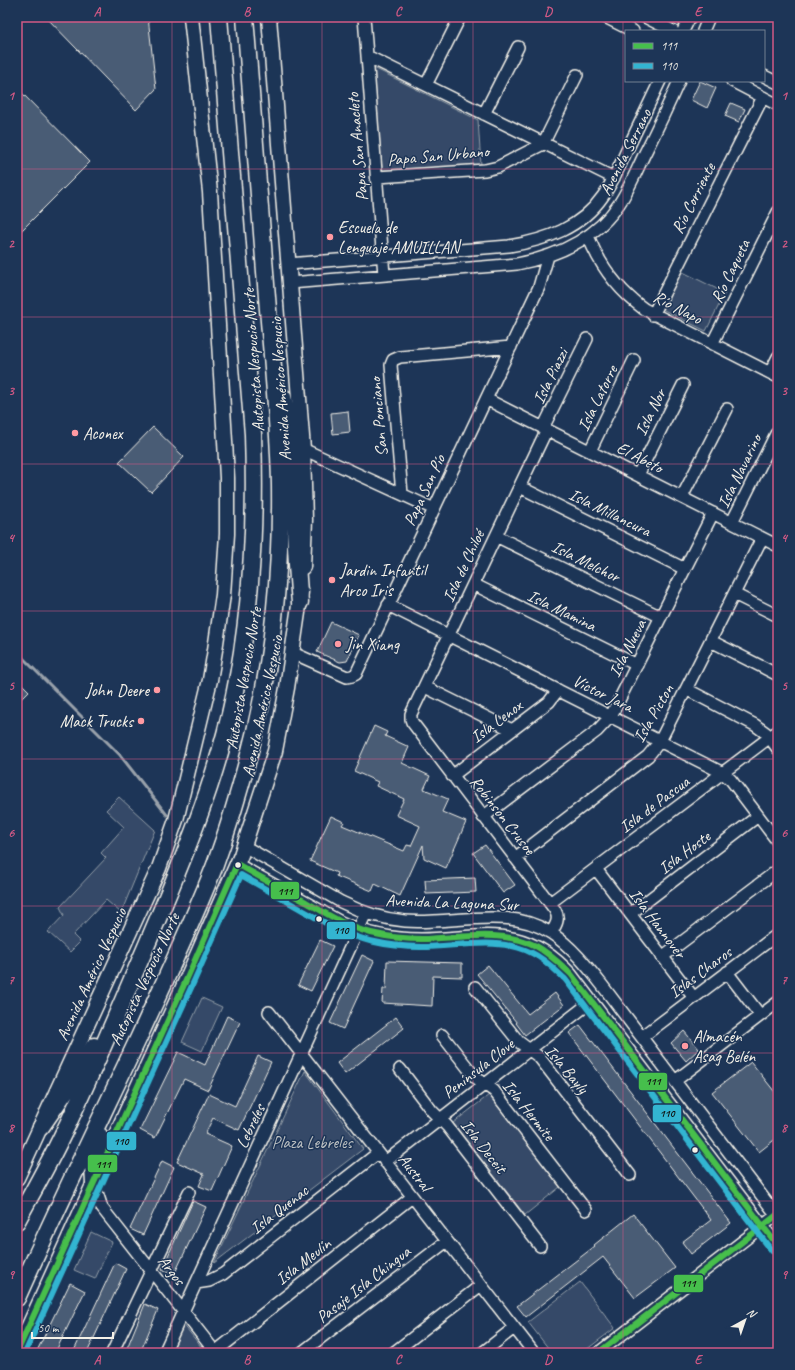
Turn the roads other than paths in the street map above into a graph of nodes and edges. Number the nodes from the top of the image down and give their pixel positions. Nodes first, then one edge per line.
1 (191, 17) edge
2 (219, 17) edge
3 (245, 17) edge
4 (269, 17) edge
5 (364, 17) edge
6 (460, 17) edge
7 (605, 17) edge
8 (645, 17) edge
9 (690, 17) edge
10 (709, 17) edge
11 (631, 30) edge
12 (672, 30) edge
13 (684, 30) edge
14 (703, 30) edge
15 (518, 47) dead end
16 (367, 56) junction
17 (577, 75) dead end
18 (765, 77) edge
19 (660, 82) edge
20 (679, 82) edge
21 (734, 82) edge
22 (778, 84) edge
23 (426, 85) junction
24 (763, 97) junction
25 (778, 105) edge
26 (484, 114) junction
27 (544, 144) junction
28 (377, 177) junction
29 (614, 178) junction
30 (778, 212) edge
31 (588, 236) junction
32 (548, 256) junction
33 (383, 257) junction
34 (288, 264) junction
35 (384, 275) junction
36 (290, 283) junction
37 (653, 315) junction
38 (587, 339) dead end
39 (712, 344) junction
40 (511, 347) junction
41 (778, 357) edge
42 (634, 360) dead end
43 (273, 365) junction
44 (774, 375) edge
45 (683, 385) dead end
46 (486, 399) junction
47 (728, 409) dead end
48 (545, 428) junction
49 (776, 434) dead end
50 (303, 449) junction
51 (590, 451) junction
52 (638, 475) junction
53 (520, 487) junction
54 (402, 494) junction
55 (682, 497) junction
56 (434, 509) junction
57 (713, 513) junction
58 (732, 522) junction
59 (496, 536) junction
60 (762, 538) junction
61 (777, 544) edge
62 (685, 569) junction
63 (473, 584) junction
64 (734, 594) junction
65 (300, 602) junction
66 (388, 605) junction
67 (778, 616) edge
68 (661, 617) junction
69 (449, 636) junction
70 (710, 641) junction
71 (293, 653) junction
72 (637, 666) junction
73 (778, 675) edge
74 (425, 687) junction
75 (558, 690) junction
76 (686, 690) junction
77 (611, 716) junction
78 (411, 719) joint
79 (512, 730) junction
80 (774, 734) edge
81 (660, 741) junction
82 (778, 749) edge
83 (723, 773) junction
84 (452, 776) junction
85 (758, 816) junction
86 (483, 817) junction
87 (778, 842) edge
88 (244, 846) junction
89 (515, 858) junction
90 (237, 864) junction
91 (596, 869) junction
92 (778, 870) edge
93 (550, 904) junction
94 (366, 913) junction
95 (630, 914) junction
96 (358, 930) junction
97 (551, 933) junction
98 (778, 934) edge
99 (662, 957) junction
100 (727, 972) junction
101 (475, 987) dead end
102 (694, 998) junction
103 (592, 1001) junction
104 (778, 1002) edge
105 (122, 1003) junction
106 (269, 1012) dead end
107 (760, 1015) junction
108 (442, 1035) dead end
109 (642, 1037) junction
110 (529, 1050) junction
111 (302, 1055) junction
112 (400, 1069) dead end
113 (675, 1081) junction
114 (485, 1084) junction
115 (110, 1099) junction
116 (440, 1119) junction
117 (41, 1127) junction
118 (382, 1157) junction
119 (630, 1176) dead end
120 (17, 1178) edge
121 (94, 1183) junction
122 (189, 1192) dead end
123 (412, 1197) junction
124 (83, 1208) junction
125 (102, 1208) junction
126 (586, 1210) dead end
127 (778, 1215) edge
128 (17, 1221) edge
129 (763, 1226) junction
130 (447, 1241) junction
131 (540, 1246) dead end
132 (778, 1246) edge
133 (152, 1271) junction
134 (196, 1283) junction
135 (481, 1285) junction
136 (17, 1298) edge
137 (183, 1311) junction
138 (514, 1328) junction
139 (17, 1352) edge
140 (112, 1353) edge
141 (164, 1353) edge
142 (215, 1353) edge
143 (301, 1353) edge
144 (393, 1353) edge
145 (482, 1353) edge
146 (534, 1353) edge
147 (598, 1353) edge

1 - 117 main road, Avenida Américo Vespucio
2 - 105 highway, Autopista Vespucio Norte
3 - 43 highway, Autopista Vespucio Norte
4 - 34 main road, Avenida Américo Vespucio
5 - 16 street, Papa San Anacleto
6 - 23 street
7 - 11 street
8 - 12 street
9 - 13 street
10 - 14 street
15 - 26 street
16 - 23 street
16 - 28 street, Papa San Anacleto
17 - 27 street
18 - 22 street
19 - 29 street, Avenida Serrano
20 - 31 street, Avenida Serrano
21 - 24 street
23 - 26 street
24 - 25 street
24 - 37 street, Río Corriente
26 - 27 street
27 - 28 street, Papa San Urbano
27 - 29 street
28 - 33 street, Papa San Anacleto
29 - 33 street, Avenida Serrano
30 - 39 street, Río Caqueta
31 - 32 street, Avenida Serrano
31 - 37 street, Río Napo
32 - 35 street, Avenida Serrano
32 - 40 street, Papa San Pío
33 - 34 street, Avenida Serrano
33 - 35 street, Papa San Anacleto
34 - 36 main road, Avenida Américo Vespucio
35 - 36 street, Avenida Serrano
36 - 50 main road, Avenida Américo Vespucio
37 - 39 street, Río Napo
38 - 48 street, Isla Piazzi
39 - 44 street, Río Napo
40 - 46 street, Papa San Pío
40 - 54 street, San Ponciano
41 - 44 street
42 - 51 street, Isla Latorre
43 - 65 highway
43 - 115 highway, Autopista Vespucio Norte
45 - 52 street, Isla Nor
46 - 48 street, El Abeto
46 - 56 street, Papa San Pío
47 - 55 street
48 - 51 street, El Abeto
48 - 53 street, Isla de Chiloé
49 - 58 street, Isla Navarino
50 - 54 street
50 - 65 main road, Avenida Américo Vespucio
51 - 52 street, El Abeto
52 - 55 street, El Abeto
53 - 59 street, Isla de Chiloé
53 - 62 street, Isla Millancura
54 - 56 street
55 - 57 street, El Abeto
56 - 66 street, Papa San Pío
57 - 58 street, El Abeto
57 - 62 street, Isla Nueva
58 - 60 street, El Abeto
59 - 63 street, Isla de Chiloé
59 - 68 street, Isla Melchor
60 - 61 street, El Abeto
60 - 64 street, Isla Picton
62 - 68 street, Isla Nueva
63 - 69 street, Isla de Chiloé
63 - 72 street, Isla Mamina
64 - 67 street
64 - 70 street, Isla Picton
65 - 71 main road, Avenida Américo Vespucio
66 - 69 street, Víctor Jara
66 - 71 street, Papa San Pío
68 - 72 street, Isla Nueva
69 - 74 street, Isla de Chiloé
69 - 75 street, Víctor Jara
70 - 73 street
70 - 76 street, Isla Picton
71 - 88 main road, Avenida Américo Vespucio
72 - 77 street, Isla Nueva
74 - 78 street, Isla de Chiloé
74 - 79 street
75 - 77 street, Víctor Jara
75 - 79 street, Isla Lenox
76 - 80 street
76 - 81 street, Isla Picton
77 - 81 street, Víctor Jara
77 - 86 street, Isla Nueva
78 - 84 street, Robinson Crusoe
79 - 84 street, Isla Lenox
80 - 82 street
80 - 83 street, Isla de Pascua
81 - 83 street, Víctor Jara
81 - 89 street, Isla Picton
83 - 85 street, Víctor Jara
83 - 91 street, Isla de Pascua
84 - 86 street, Robinson Crusoe
85 - 87 street, Víctor Jara
85 - 95 street, Isla Hoste
86 - 89 street, Robinson Crusoe
88 - 90 main road, Avenida Américo Vespucio
88 - 94 street, Avenida La Laguna Sur
89 - 93 street, Robinson Crusoe
90 - 96 street, Avenida La Laguna Sur
90 - 121 main road, Avenida Américo Vespucio
91 - 93 street, Isla de Pascua
91 - 95 street, Isla Hannover
92 - 99 street
93 - 97 street, Robinson Crusoe
94 - 96 street, Lebreles
94 - 97 street, Avenida La Laguna Sur
95 - 99 street, Isla Hannover
96 - 103 street, Avenida La Laguna Sur
96 - 111 street, Lebreles
97 - 109 street, Avenida La Laguna Sur
98 - 100 street, Islas Charos
99 - 102 street, Isla Hannover
100 - 102 street, Islas Charos
100 - 107 street
101 - 110 street, Isla Bayly
102 - 109 street, Islas Charos
103 - 110 street, Península Clove
103 - 129 street, Avenida La Laguna Sur
104 - 107 street
105 - 117 highway
105 - 128 highway, Autopista Vespucio Norte
106 - 111 street, Austral
107 - 113 street
108 - 114 street, Isla Hermite
109 - 113 street, Avenida La Laguna Sur
110 - 114 street, Península Clove
110 - 119 street, Isla Bayly
111 - 118 street, Austral
111 - 134 street, Lebreles
112 - 116 street, Isla Deceit
113 - 127 street, Avenida La Laguna Sur
114 - 116 street, Península Clove
114 - 126 street, Isla Hermite
115 - 121 highway
115 - 136 highway, Autopista Vespucio Norte
116 - 118 street, Península Clove
116 - 131 street, Isla Deceit
117 - 120 main road, Avenida Américo Vespucio
118 - 123 street, Austral
118 - 134 street, Isla Quenac
121 - 124 main road, Avenida Américo Vespucio
121 - 125 street, Argos
122 - 133 street
123 - 130 street, Austral
123 - 142 street, Isla Meulín
124 - 125 street
124 - 139 main road, Avenida Américo Vespucio
125 - 133 street, Argos
127 - 129 street
129 - 132 street, Avenida La Laguna Sur
129 - 147 street
130 - 135 street, Austral
130 - 143 street, Pasaje Isla Chingua
133 - 137 street, Argos
133 - 140 street
134 - 137 street, Lebreles
135 - 138 street, Austral
135 - 144 street
137 - 141 street, Lebreles
137 - 142 street, Argos
138 - 145 street
138 - 146 street, Austral

